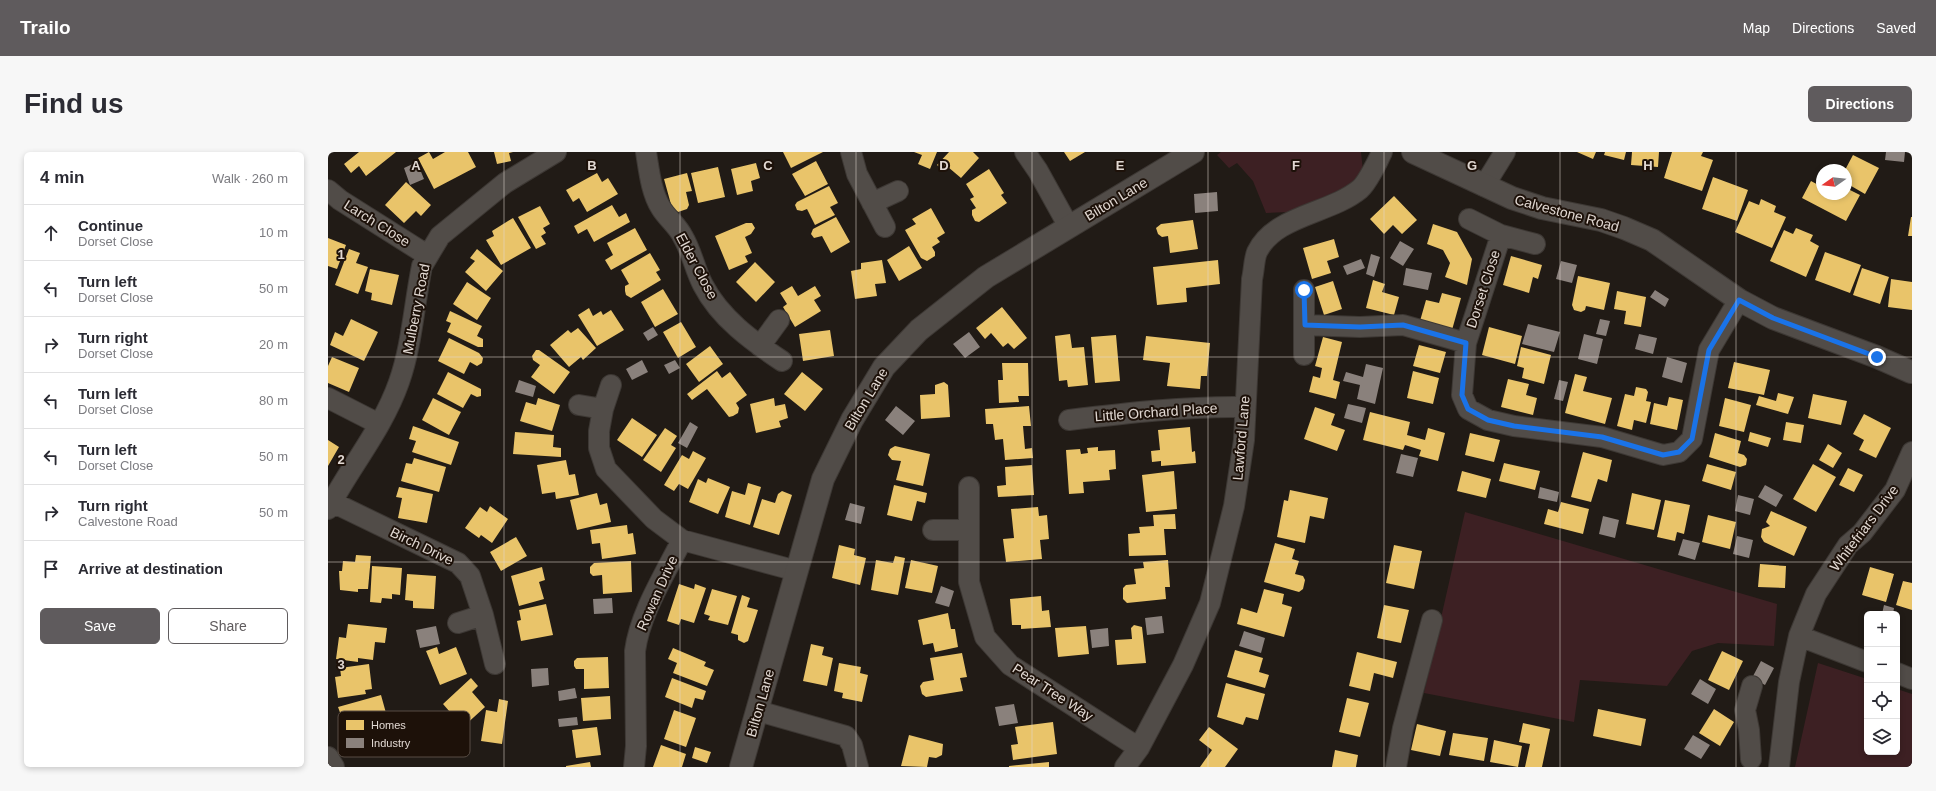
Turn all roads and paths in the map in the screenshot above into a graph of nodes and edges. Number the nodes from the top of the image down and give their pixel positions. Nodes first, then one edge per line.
1 (556, 152) edge
2 (646, 152) edge
3 (851, 152) edge
4 (1026, 152) edge
5 (1194, 152) edge
6 (1382, 152) edge
7 (1413, 152) edge
8 (1505, 152) edge
9 (1484, 186) junction
10 (328, 190) edge
11 (898, 191) dead end
12 (872, 203) junction
13 (1469, 219) dead end
14 (885, 227) dead end
15 (1069, 227) junction
16 (1501, 235) junction
17 (1535, 244) dead end
18 (427, 255) junction
19 (1304, 290) dead end
20 (1739, 300) junction
21 (779, 320) dead end
22 (1305, 325) junction
23 (1466, 343) junction
24 (760, 346) junction
25 (1304, 355) dead end
26 (782, 361) dead end
27 (1912, 375) edge
28 (611, 385) dead end
29 (328, 398) edge
30 (578, 405) dead end
31 (1244, 407) junction
32 (603, 410) junction
33 (1069, 420) dead end
34 (379, 424) junction
35 (1912, 452) edge
36 (969, 487) dead end
37 (330, 506) edge
38 (933, 530) dead end
39 (969, 530) junction
40 (682, 540) junction
41 (797, 571) junction
42 (483, 616) junction
43 (1432, 620) dead end
44 (458, 623) dead end
45 (1799, 636) junction
46 (1864, 661) edge
47 (495, 664) dead end
48 (1900, 674) edge
49 (1912, 679) edge
50 (1752, 686) dead end
51 (758, 711) junction
52 (1139, 748) junction
53 (328, 757) edge
54 (1746, 763) edge
55 (334, 767) edge
56 (634, 767) edge
57 (741, 767) edge
58 (858, 767) edge
59 (1125, 767) edge
60 (1396, 767) edge
61 (1774, 767) edge
62 (1779, 767) edge

1 - 18 street, Mulberry Road
2 - 24 street, Elder Close
3 - 12 street
4 - 15 street
5 - 15 street, Bilton Lane
6 - 31 street, Lawford Lane
7 - 9 street, Calvestone Road
8 - 9 street
9 - 20 street, Calvestone Road
10 - 18 street, Larch Close
11 - 12 street
12 - 14 street
13 - 16 street, Dorset Close
15 - 41 street, Bilton Lane
16 - 17 street, Dorset Close
16 - 23 street, Dorset Close
18 - 34 street, Mulberry Road
19 - 22 street
20 - 23 street, Dorset Close
20 - 27 street, Calvestone Road
21 - 24 street
22 - 23 street, Dorset Close
22 - 25 street
24 - 26 street, Elder Close
28 - 32 street
29 - 34 street
30 - 32 street
31 - 33 street, Little Orchard Place
31 - 52 street, Lawford Lane
32 - 40 street
34 - 37 street, Mulberry Road
35 - 45 street, Whitefriars Drive
36 - 39 street, Pear Tree Way
37 - 42 street, Birch Drive
38 - 39 street
39 - 52 street, Pear Tree Way
40 - 41 street, Rowan Drive
40 - 56 street, Rowan Drive
41 - 51 street, Bilton Lane
42 - 44 street
42 - 47 street, Birch Drive
43 - 60 street
45 - 46 street
45 - 62 street, Whitefriars Drive
48 - 49 street
50 - 54 street
51 - 57 street, Bilton Lane
51 - 58 street
52 - 59 street, Lawford Lane
53 - 55 street
54 - 61 street

